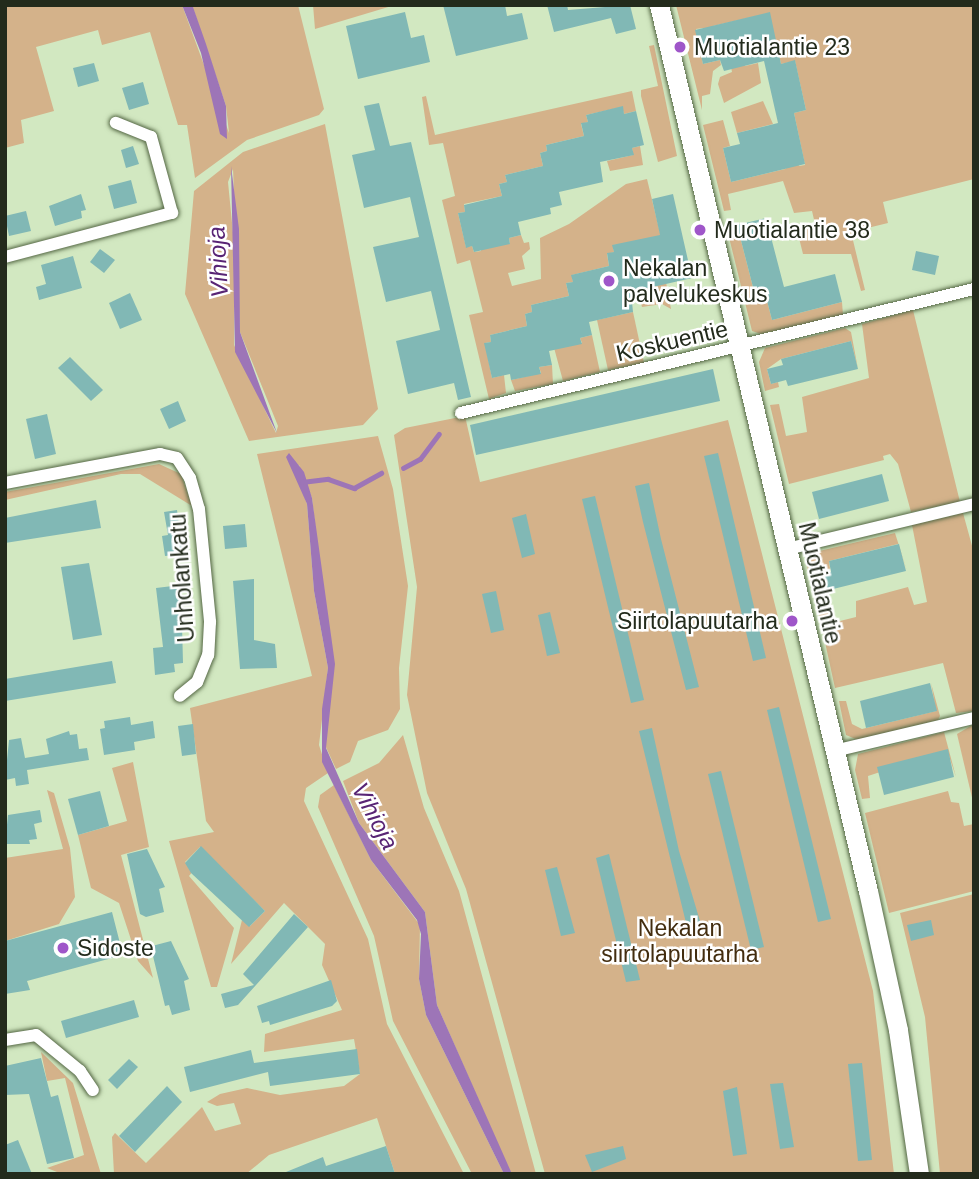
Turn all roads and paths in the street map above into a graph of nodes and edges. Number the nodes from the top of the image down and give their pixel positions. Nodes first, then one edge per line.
1 (659, 5) edge
2 (116, 123) dead end
3 (5, 257) edge
4 (974, 289) edge
5 (738, 347) junction
6 (461, 413) dead end
7 (5, 483) edge
8 (974, 504) edge
9 (787, 549) junction
10 (180, 696) dead end
11 (974, 718) edge
12 (834, 751) junction
13 (5, 1040) edge
14 (93, 1090) dead end
15 (919, 1174) edge

1 - 5 street, Muotialantie
2 - 3 street
4 - 5 street, Koskuentie
5 - 6 street, Koskuentie
5 - 9 street, Muotialantie
7 - 10 street, Unholankatu
8 - 9 street
9 - 12 street, Muotialantie
11 - 12 street
12 - 15 street, Muotialantie
13 - 14 street

